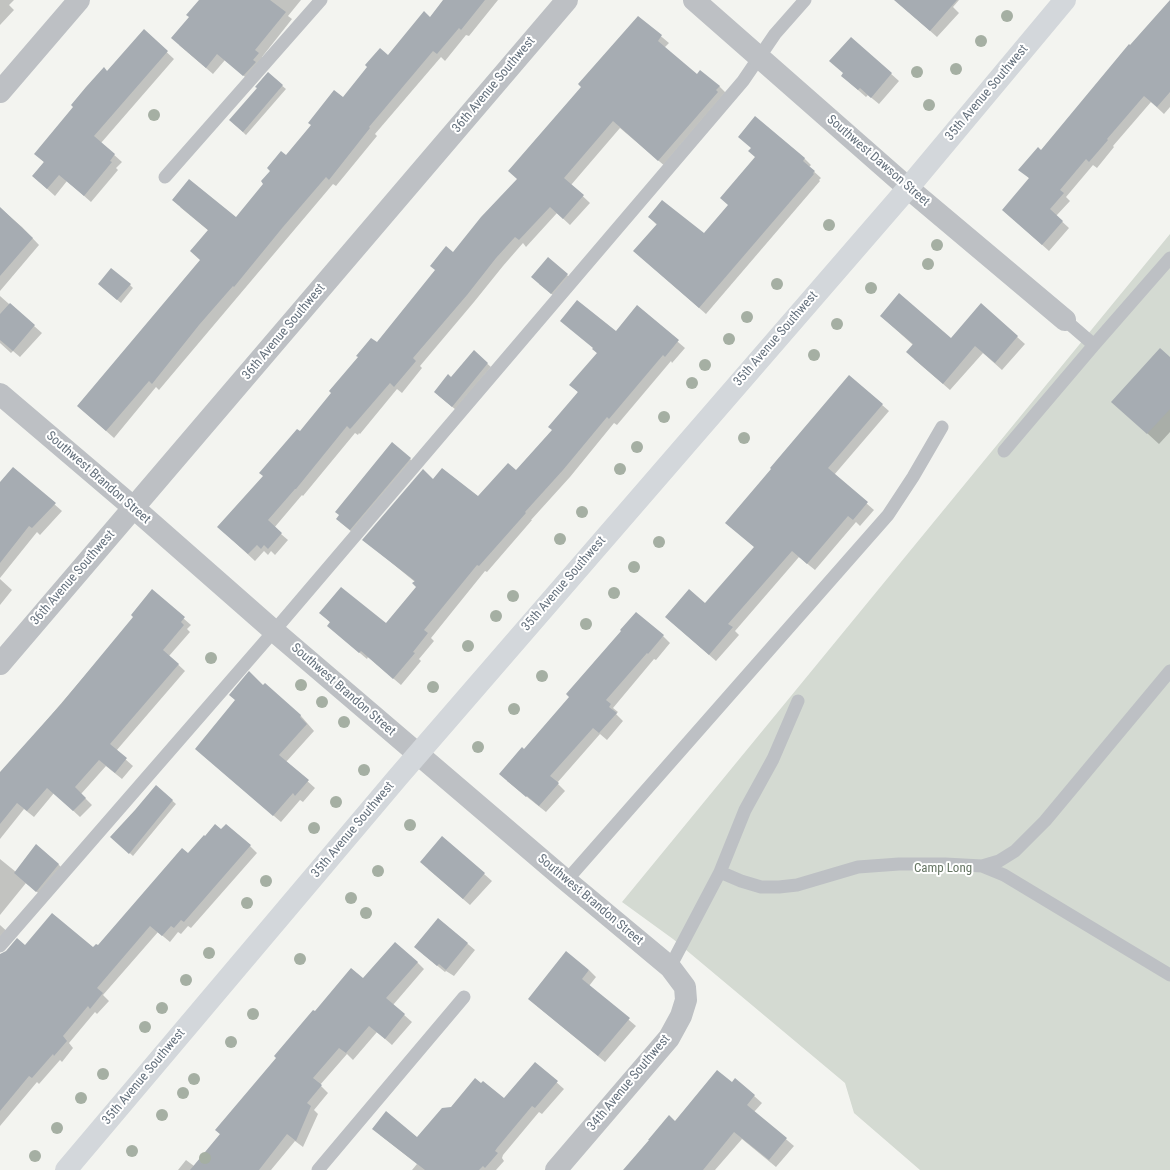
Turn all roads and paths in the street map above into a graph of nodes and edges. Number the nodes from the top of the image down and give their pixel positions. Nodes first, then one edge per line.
1 (79, 0) edge
2 (321, 0) edge
3 (567, 0) edge
4 (694, 0) edge
5 (805, 0) edge
6 (1065, 0) edge
7 (759, 57) junction
8 (0, 92) edge
9 (165, 177) dead end
10 (908, 188) junction
11 (1170, 258) edge
12 (1065, 320) joint
13 (1094, 346) junction
14 (0, 394) edge
15 (942, 427) dead end
16 (1004, 451) dead end
17 (134, 508) junction
18 (274, 631) junction
19 (0, 664) edge
20 (1170, 671) edge
21 (798, 701) dead end
22 (417, 754) junction
23 (982, 866) junction
24 (720, 872) junction
25 (566, 881) junction
26 (0, 946) edge
27 (670, 967) junction
28 (1170, 975) edge
29 (685, 988) joint
30 (464, 997) dead end
31 (66, 1170) edge
32 (318, 1170) edge
33 (556, 1170) edge

1 - 8 street
2 - 9 lane
3 - 17 street, 36th Avenue Southwest
4 - 7 street, Southwest Dawson Street
5 - 7 lane
6 - 10 main road, 35th Avenue Southwest
7 - 10 street, Southwest Dawson Street
7 - 18 lane
10 - 12 street, Southwest Dawson Street
10 - 22 main road, 35th Avenue Southwest
11 - 13 lane
12 - 13 lane
13 - 16 lane
14 - 17 street, Southwest Brandon Street
15 - 25 lane
17 - 18 street, Southwest Brandon Street
17 - 19 street, 36th Avenue Southwest
18 - 22 street, Southwest Brandon Street
18 - 26 lane
20 - 23 lane
21 - 24 lane
22 - 25 street, Southwest Brandon Street
22 - 31 main road, 35th Avenue Southwest
23 - 24 lane
23 - 28 lane
24 - 27 lane
25 - 27 street, Southwest Brandon Street
27 - 29 street, Southwest Brandon Street
29 - 33 street, 34th Avenue Southwest
30 - 32 lane

